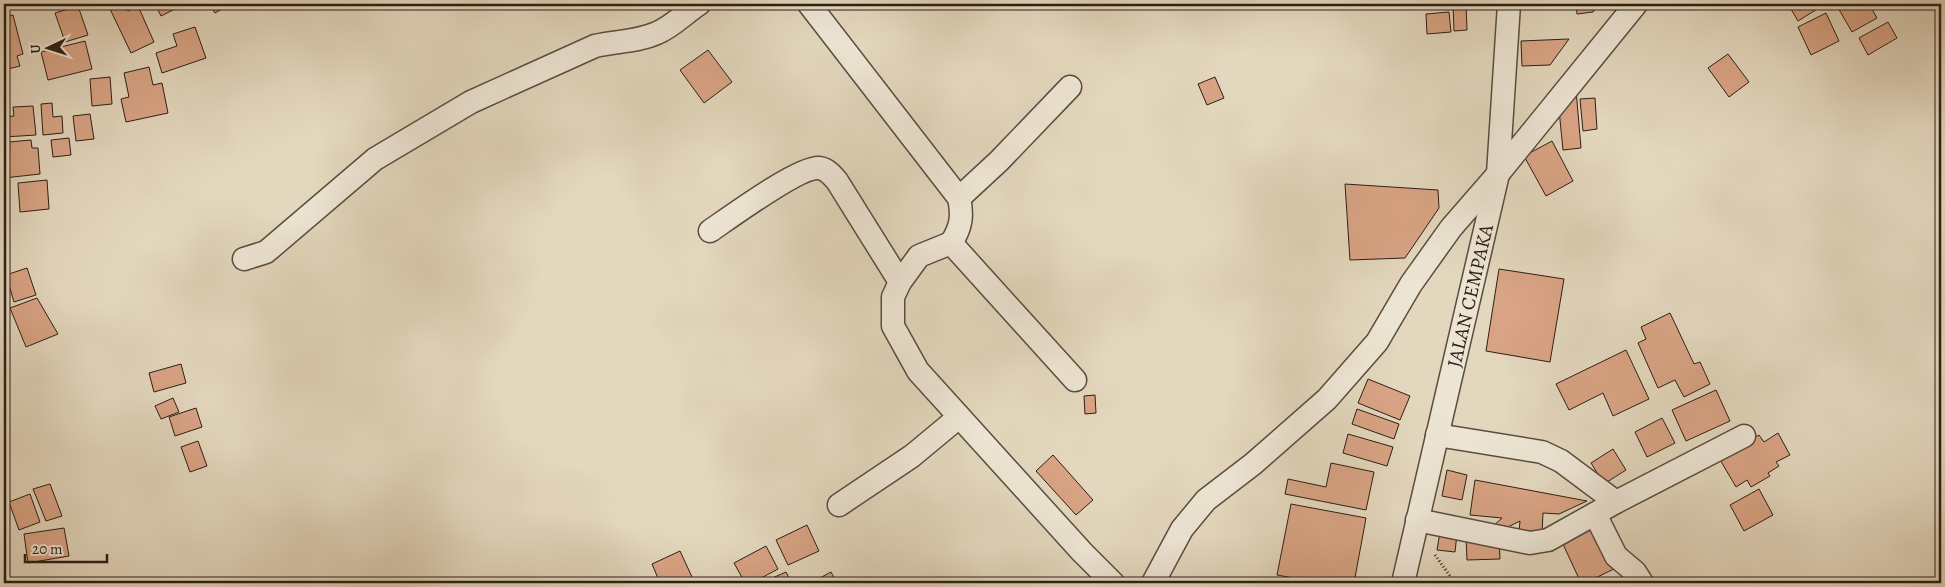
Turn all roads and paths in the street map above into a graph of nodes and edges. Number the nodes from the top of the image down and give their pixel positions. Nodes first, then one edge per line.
1 (699, 4) edge
2 (809, 4) edge
3 (1509, 4) edge
4 (1636, 4) edge
5 (1070, 87) dead end
6 (1498, 174) junction
7 (959, 198) junction
8 (710, 231) dead end
9 (951, 243) junction
10 (244, 259) dead end
11 (900, 282) junction
12 (1075, 380) dead end
13 (959, 417) junction
14 (1437, 435) junction
15 (1744, 436) dead end
16 (1616, 502) junction
17 (839, 504) dead end
18 (1595, 514) junction
19 (1417, 520) junction
20 (1113, 583) edge
21 (1153, 583) edge
22 (1403, 583) edge
23 (1642, 583) edge

1 - 10 street
2 - 7 street
3 - 6 street, JALAN CEMPAKA
4 - 6 street
5 - 7 street
6 - 14 street, JALAN CEMPAKA
6 - 21 street
7 - 9 street
8 - 11 street
9 - 11 street
9 - 12 street
11 - 13 street
13 - 17 street
13 - 20 street
14 - 16 street
14 - 19 street, JALAN CEMPAKA
15 - 16 street
16 - 18 street
18 - 19 street
18 - 23 street
19 - 22 street, JALAN CEMPAKA

